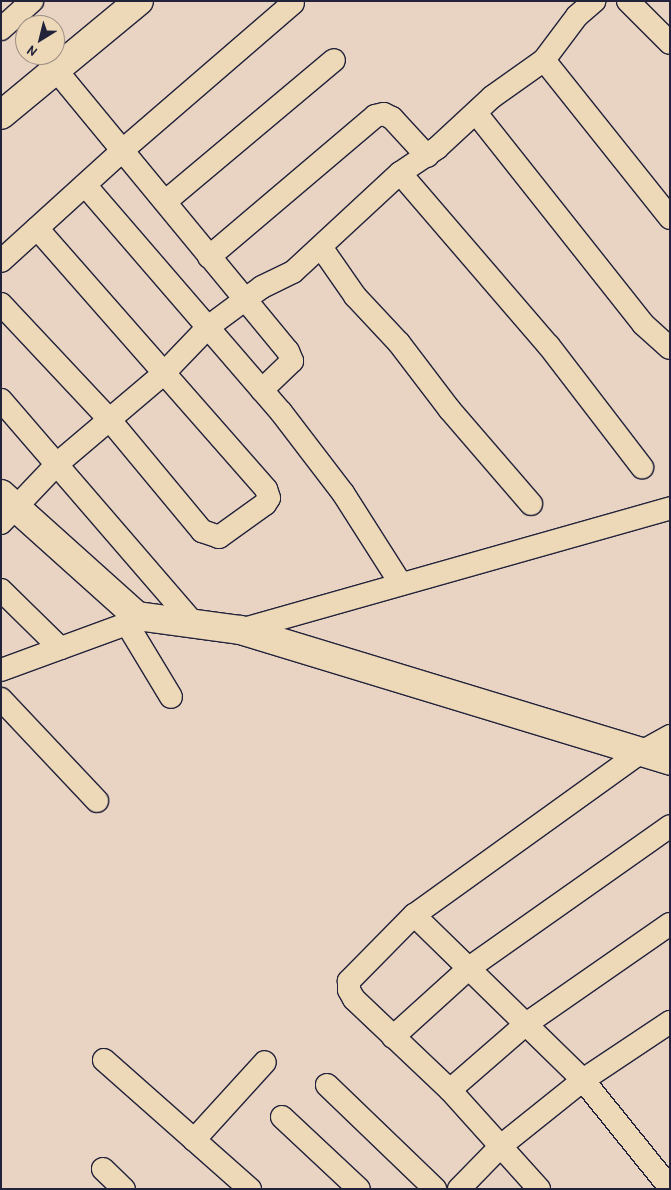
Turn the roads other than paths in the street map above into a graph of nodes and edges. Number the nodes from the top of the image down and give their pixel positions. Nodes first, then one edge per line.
1 (32, 1) edge
2 (139, 1) edge
3 (594, 1) edge
4 (628, 1) edge
5 (293, 3) dead end
6 (1, 29) edge
7 (670, 43) edge
8 (334, 60) dead end
9 (544, 60) junction
10 (56, 70) junction
11 (476, 113) junction
12 (1, 115) edge
13 (124, 149) junction
14 (427, 156) junction
15 (400, 173) junction
16 (85, 185) junction
17 (166, 200) junction
18 (670, 218) edge
19 (37, 228) junction
20 (321, 247) junction
21 (208, 257) junction
22 (1, 261) edge
23 (247, 298) junction
24 (1, 304) edge
25 (208, 327) junction
26 (670, 348) edge
27 (163, 374) junction
28 (262, 390) junction
29 (1, 400) edge
30 (110, 419) junction
31 (57, 464) junction
32 (642, 467) dead end
33 (531, 504) dead end
34 (6, 508) edge
35 (670, 508) edge
36 (401, 584) junction
37 (1, 590) edge
38 (132, 620) junction
39 (196, 626) junction
40 (240, 630) junction
41 (60, 648) junction
42 (1, 670) edge
43 (171, 697) dead end
44 (1, 699) edge
45 (670, 736) edge
46 (641, 752) junction
47 (670, 761) edge
48 (97, 801) dead end
49 (670, 826) edge
50 (414, 915) junction
51 (670, 924) edge
52 (469, 968) junction
53 (670, 1022) edge
54 (526, 1024) junction
55 (393, 1037) junction
56 (104, 1060) dead end
57 (265, 1062) dead end
58 (583, 1080) junction
59 (327, 1085) dead end
60 (450, 1090) junction
61 (282, 1117) dead end
62 (194, 1140) junction
63 (502, 1145) junction
64 (103, 1170) dead end
65 (670, 1188) edge
66 (124, 1189) edge
67 (250, 1189) edge
68 (359, 1189) edge
69 (436, 1189) edge
70 (459, 1189) edge
71 (539, 1189) edge

1 - 6 street
2 - 10 street
3 - 9 street
4 - 7 street
5 - 13 street
8 - 17 street
9 - 11 street
9 - 18 street
10 - 12 street
10 - 13 street
11 - 14 street
11 - 26 street
13 - 16 street
13 - 17 street
14 - 15 street
14 - 21 street
15 - 20 street
15 - 32 street
16 - 19 street
16 - 25 street
17 - 21 street
19 - 22 street
19 - 27 street
20 - 23 street
20 - 33 street
21 - 23 street
23 - 25 street
23 - 28 street
24 - 30 street
25 - 27 street
25 - 28 street
27 - 30 street
27 - 30 street
28 - 36 street
29 - 31 street
30 - 31 street
31 - 34 street
31 - 39 street
34 - 38 street
35 - 36 street
36 - 40 street
37 - 41 street
38 - 39 street
38 - 41 street
38 - 43 street
39 - 40 street
40 - 46 street
41 - 42 street
44 - 48 street
45 - 46 street
46 - 47 street
46 - 50 street
49 - 52 street
50 - 52 street
50 - 55 street
51 - 54 street
52 - 54 street
52 - 55 street
53 - 58 street
54 - 58 street
54 - 60 street
55 - 60 street
56 - 62 street
57 - 62 street
58 - 63 street
58 - 65 street
59 - 69 street
60 - 63 street
61 - 68 street
62 - 67 street
63 - 70 street
63 - 71 street
64 - 66 street

